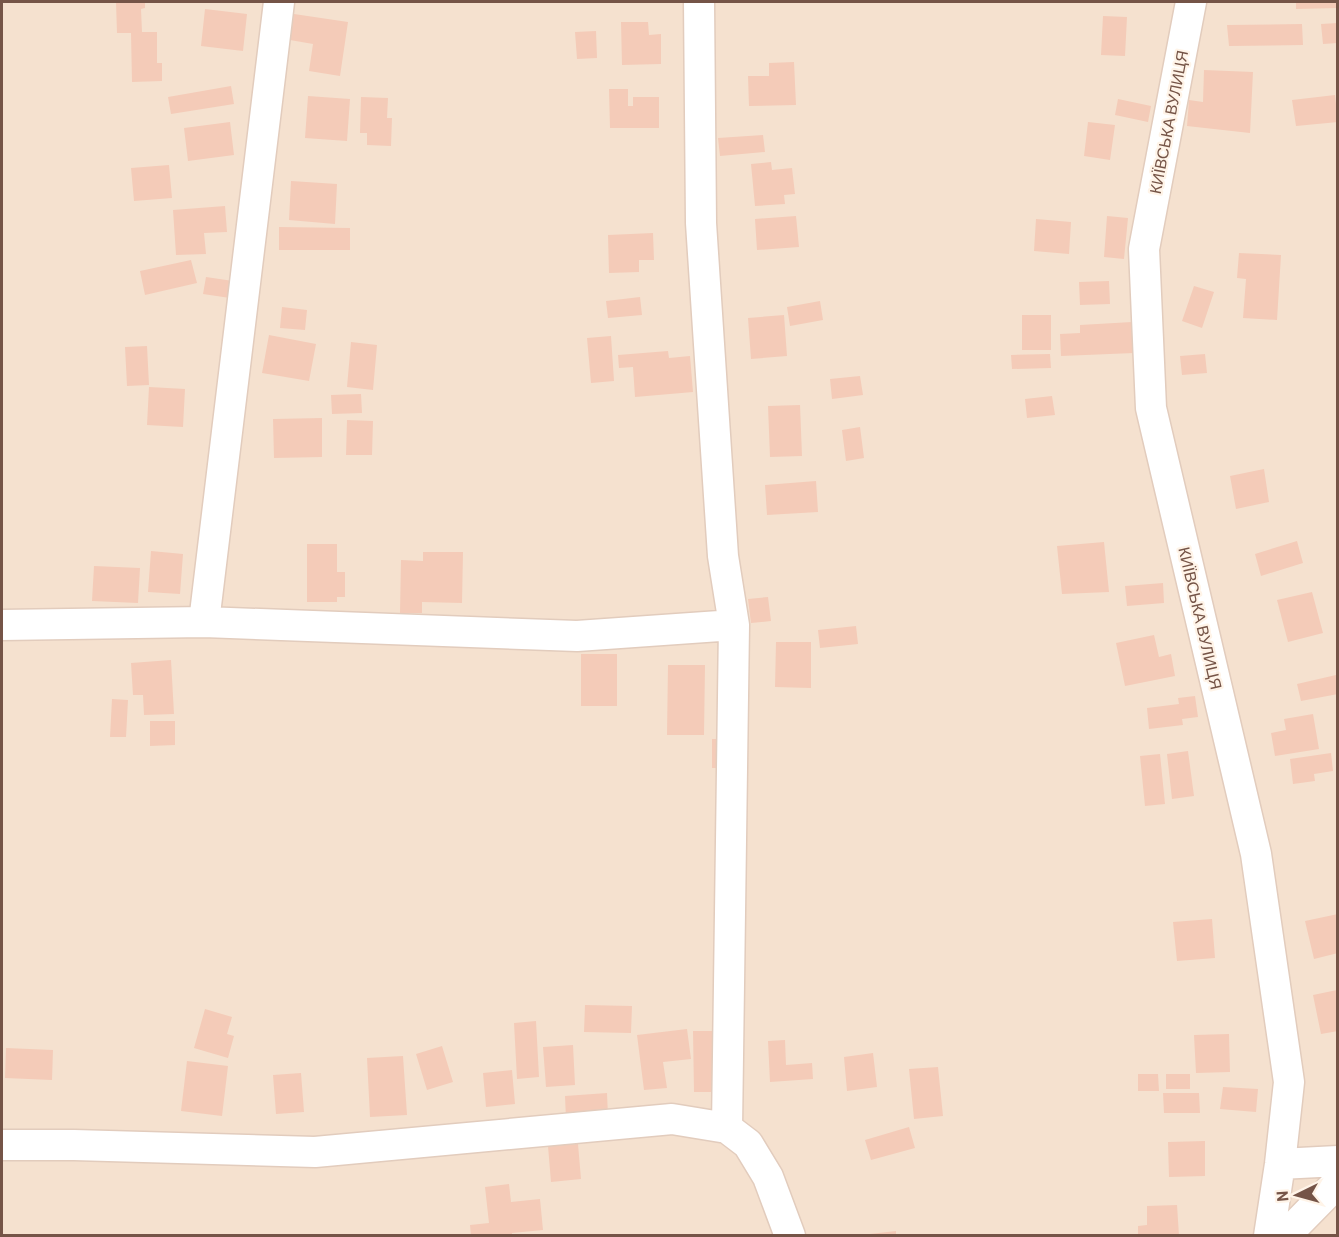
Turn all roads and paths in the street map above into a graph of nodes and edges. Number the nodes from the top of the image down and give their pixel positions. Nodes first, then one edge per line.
1 (279, 2) edge
2 (699, 2) edge
3 (1191, 2) edge
4 (204, 622) junction
5 (2, 625) edge
6 (734, 625) junction
7 (727, 1128) junction
8 (2, 1145) edge
9 (1338, 1161) edge
10 (1280, 1164) junction
11 (1338, 1182) edge
12 (790, 1236) edge
13 (1269, 1236) edge
14 (1285, 1236) edge

1 - 4 street
2 - 6 street
3 - 10 street, КИЇВСЬКА ВУЛИЦЯ
4 - 5 street
4 - 6 street
6 - 7 street
7 - 8 street
7 - 12 street
9 - 10 street
10 - 13 street, КИЇВСЬКА ВУЛИЦЯ
11 - 14 street

